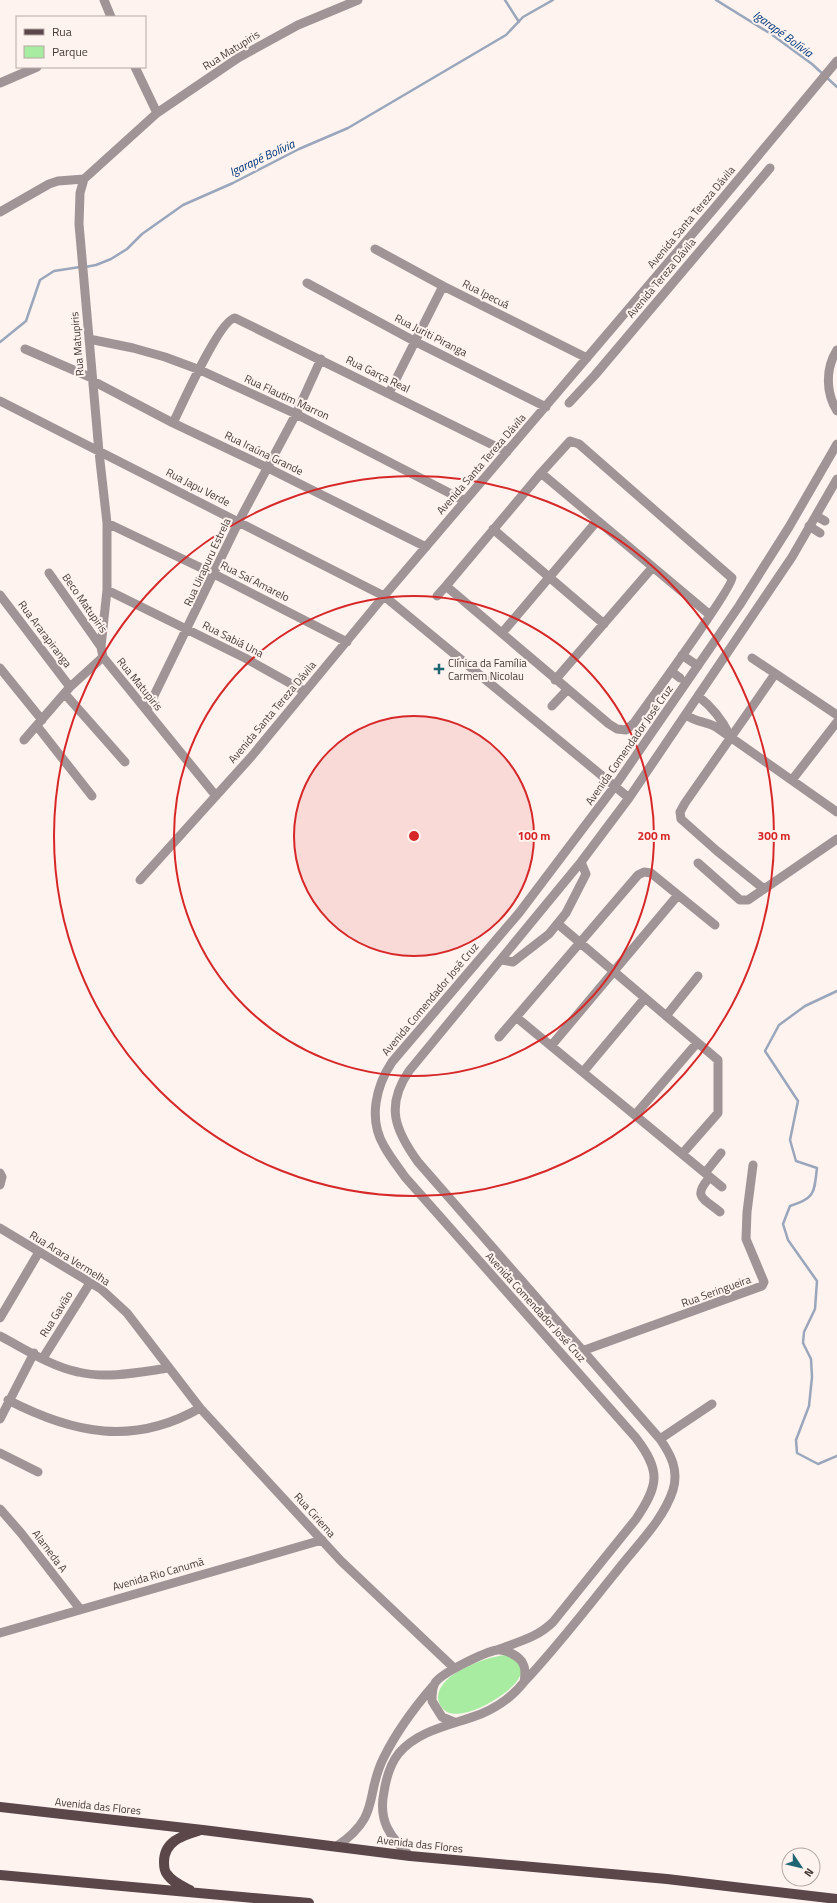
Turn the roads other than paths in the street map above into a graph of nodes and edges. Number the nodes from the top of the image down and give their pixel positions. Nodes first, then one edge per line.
1 (104, 0) edge
2 (334, 0) edge
3 (358, 0) edge
4 (338, 9) junction
5 (111, 16) edge
6 (834, 64) edge
7 (35, 68) edge
8 (135, 68) edge
9 (0, 83) edge
10 (157, 113) junction
11 (770, 168) dead end
12 (84, 178) junction
13 (0, 212) edge
14 (375, 249) dead end
15 (307, 283) dead end
16 (443, 286) junction
17 (89, 340) junction
18 (416, 342) junction
19 (25, 350) dead end
20 (837, 350) edge
21 (587, 358) junction
22 (321, 359) junction
23 (200, 370) junction
24 (92, 380) junction
25 (389, 393) junction
26 (0, 401) edge
27 (570, 403) dead end
28 (546, 407) junction
29 (837, 411) edge
30 (296, 414) junction
31 (173, 423) junction
32 (837, 444) edge
33 (99, 452) junction
34 (507, 452) junction
35 (268, 468) junction
36 (541, 473) junction
37 (837, 479) edge
38 (466, 501) junction
39 (816, 516) junction
40 (239, 521) junction
41 (597, 521) junction
42 (825, 521) dead end
43 (780, 522) dead end
44 (108, 523) junction
45 (809, 526) junction
46 (789, 527) junction
47 (493, 529) junction
48 (820, 533) dead end
49 (426, 547) junction
50 (652, 568) junction
51 (49, 573) dead end
52 (214, 574) junction
53 (550, 577) junction
54 (446, 586) junction
55 (107, 590) junction
56 (0, 595) edge
57 (384, 596) junction
58 (436, 596) dead end
59 (710, 615) junction
60 (604, 624) junction
61 (188, 630) junction
62 (502, 633) junction
63 (347, 642) junction
64 (102, 647) junction
65 (682, 655) junction
66 (104, 657) junction
67 (752, 658) dead end
68 (698, 666) junction
69 (0, 668) edge
70 (671, 671) junction
71 (775, 674) junction
72 (680, 678) dead end
73 (555, 680) junction
74 (567, 690) junction
75 (68, 691) junction
76 (304, 691) junction
77 (698, 696) junction
78 (552, 706) dead end
79 (147, 710) junction
80 (686, 715) junction
81 (837, 715) edge
82 (837, 722) edge
83 (40, 723) junction
84 (731, 738) junction
85 (24, 740) dead end
86 (125, 762) dead end
87 (792, 780) junction
88 (615, 786) junction
89 (92, 796) dead end
90 (216, 796) junction
91 (629, 798) junction
92 (837, 812) edge
93 (837, 839) edge
94 (581, 862) junction
95 (698, 863) dead end
96 (140, 880) dead end
97 (764, 889) junction
98 (678, 895) junction
99 (558, 924) junction
100 (715, 925) dead end
101 (580, 943) junction
102 (502, 960) junction
103 (614, 972) junction
104 (698, 976) dead end
105 (645, 998) junction
106 (666, 1016) junction
107 (516, 1017) junction
108 (499, 1037) dead end
109 (697, 1043) junction
110 (551, 1046) junction
111 (583, 1072) junction
112 (635, 1115) junction
113 (722, 1153) dead end
114 (682, 1154) junction
115 (753, 1165) dead end
116 (0, 1173) edge
117 (707, 1175) junction
118 (0, 1184) edge
119 (722, 1187) dead end
120 (720, 1212) dead end
121 (0, 1228) edge
122 (39, 1252) junction
123 (90, 1283) junction
124 (0, 1318) edge
125 (0, 1336) edge
126 (582, 1351) junction
127 (34, 1353) junction
128 (43, 1358) junction
129 (169, 1368) junction
130 (8, 1400) junction
131 (712, 1404) dead end
132 (200, 1408) junction
133 (0, 1419) edge
134 (660, 1439) junction
135 (0, 1453) edge
136 (38, 1472) dead end
137 (0, 1509) edge
138 (322, 1540) junction
139 (80, 1609) junction
140 (0, 1633) edge
141 (497, 1650) junction
142 (454, 1668) junction
143 (524, 1682) junction
144 (435, 1683) junction
145 (454, 1722) junction
146 (0, 1807) edge
147 (203, 1830) junction
148 (337, 1846) junction
149 (410, 1856) junction
150 (0, 1875) edge
151 (194, 1891) junction
152 (833, 1900) edge
153 (309, 1903) edge

1 - 5 street
2 - 4 street
3 - 4 street, Rua Matupiris
4 - 10 street, Rua Matupiris
6 - 21 street, Avenida Santa Tereza Dávila
7 - 9 street
8 - 10 street
10 - 12 street, Rua Matupiris
11 - 27 street, Avenida Tereza Dávila
12 - 13 street
12 - 17 street, Rua Matupiris
14 - 16 street, Rua Ipecuá
15 - 18 street, Rua Juriti Piranga
16 - 18 street
16 - 21 street, Rua Ipecuá
17 - 23 street, Rua Flautim Marron
17 - 24 street, Rua Matupiris
18 - 25 street
18 - 28 street, Rua Juriti Piranga
19 - 24 street, Rua Iraúna Grande
20 - 29 street
21 - 28 street, Avenida Santa Tereza Dávila
22 - 23 street, Rua Garça Real
22 - 25 street, Rua Garça Real
22 - 30 street, Rua Uirapuru Estrela
23 - 30 street, Rua Flautim Marron
23 - 31 street
24 - 31 street, Rua Iraúna Grande
24 - 33 street, Rua Matupiris
25 - 34 street, Rua Garça Real
26 - 33 street, Rua Japu Verde
28 - 34 street, Avenida Santa Tereza Dávila
30 - 35 street, Rua Uirapuru Estrela
30 - 38 street, Rua Flautim Marron
31 - 35 street, Rua Iraúna Grande
32 - 46 street, Avenida Comendador José Cruz
33 - 40 street, Rua Japu Verde
33 - 44 street, Rua Matupiris
34 - 38 street, Avenida Santa Tereza Dávila
35 - 40 street, Rua Uirapuru Estrela
35 - 49 street, Rua Iraúna Grande
36 - 41 street
36 - 47 street
36 - 59 street
37 - 39 street, Avenida Comendador José Cruz
38 - 49 street, Avenida Santa Tereza Dávila
39 - 42 street
39 - 45 street, Avenida Comendador José Cruz
40 - 52 street, Rua Uirapuru Estrela
40 - 57 street, Rua Japu Verde
41 - 50 street
41 - 53 street
43 - 46 street
44 - 52 street, Rua Saí Amarelo
44 - 55 street, Rua Matupiris
45 - 48 street
45 - 77 street, Avenida Comendador José Cruz
46 - 68 street, Avenida Comendador José Cruz
47 - 53 street
47 - 54 street
49 - 57 street, Avenida Santa Tereza Dávila
50 - 59 street
50 - 60 street
51 - 64 street, Beco Matupiris
52 - 61 street, Rua Uirapuru Estrela
52 - 63 street, Rua Saí Amarelo
53 - 60 street
53 - 62 street
54 - 58 street
54 - 62 street
55 - 61 street, Rua Sabiá Una
55 - 64 street, Rua Matupiris
56 - 75 street, Rua Ararapiranga
57 - 63 street, Avenida Santa Tereza Dávila
57 - 88 street, Rua Japu Verde
59 - 65 street
60 - 73 street
61 - 76 street, Rua Sabiá Una
61 - 79 street, Rua Uirapuru Estrela
62 - 73 street
63 - 76 street, Avenida Santa Tereza Dávila
64 - 66 street, Rua Matupiris
65 - 68 street
65 - 70 street
66 - 75 street
66 - 79 street, Rua Matupiris
67 - 71 street
68 - 88 street, Avenida Comendador José Cruz
69 - 83 street
70 - 72 street
70 - 74 street
71 - 81 street
71 - 84 street
73 - 74 street
74 - 78 street
75 - 83 street
75 - 86 street, Rua Ararapiranga
76 - 90 street, Avenida Santa Tereza Dávila
77 - 80 street, Avenida Comendador José Cruz
77 - 84 street
79 - 90 street, Rua Matupiris
80 - 84 street
80 - 91 street, Avenida Comendador José Cruz
82 - 87 street
83 - 85 street
83 - 89 street
84 - 87 street
84 - 97 street
87 - 92 street
88 - 91 street, Rua Japu Verde
88 - 141 street, Avenida Comendador José Cruz
90 - 96 street, Avenida Santa Tereza Dávila
91 - 94 street, Avenida Comendador José Cruz
93 - 97 street
94 - 99 street
94 - 102 street, Avenida Comendador José Cruz
95 - 97 street
98 - 100 street
98 - 101 street
98 - 103 street
99 - 101 street
99 - 102 street
101 - 103 street
101 - 107 street
102 - 126 street, Avenida Comendador José Cruz
103 - 105 street
103 - 110 street
104 - 106 street
105 - 106 street
105 - 111 street
106 - 109 street
107 - 108 street
107 - 110 street
109 - 112 street
109 - 114 street
110 - 111 street
111 - 112 street
112 - 114 street
113 - 117 street
114 - 117 street
115 - 126 street, Rua Seringueira
116 - 118 street
117 - 119 street
117 - 120 street
121 - 122 street, Rua Arara Vermelha
122 - 123 street, Rua Arara Vermelha
122 - 124 street
123 - 128 street, Rua Gavião
123 - 129 street, Rua Arara Vermelha
125 - 127 street
126 - 134 street, Avenida Comendador José Cruz
127 - 128 street
127 - 130 street
128 - 129 street
129 - 132 street, Rua Ciriema
130 - 132 street
130 - 133 street
131 - 134 street
132 - 138 street, Rua Ciriema
134 - 143 street, Avenida Comendador José Cruz
135 - 136 street
137 - 139 street, Alameda A
138 - 139 street, Avenida Rio Canumã
138 - 142 street, Rua Ciriema
139 - 140 street, Avenida Rio Canumã
141 - 142 street, Avenida Comendador José Cruz
141 - 143 street
142 - 144 street, Avenida Comendador José Cruz
143 - 145 street, Avenida Comendador José Cruz
144 - 145 street
144 - 148 street
145 - 149 street
146 - 147 main road, Avenida das Flores
147 - 148 main road, Avenida das Flores
147 - 151 main road
148 - 149 main road, Avenida das Flores
149 - 152 main road, Avenida das Flores
150 - 151 main road
151 - 153 main road

